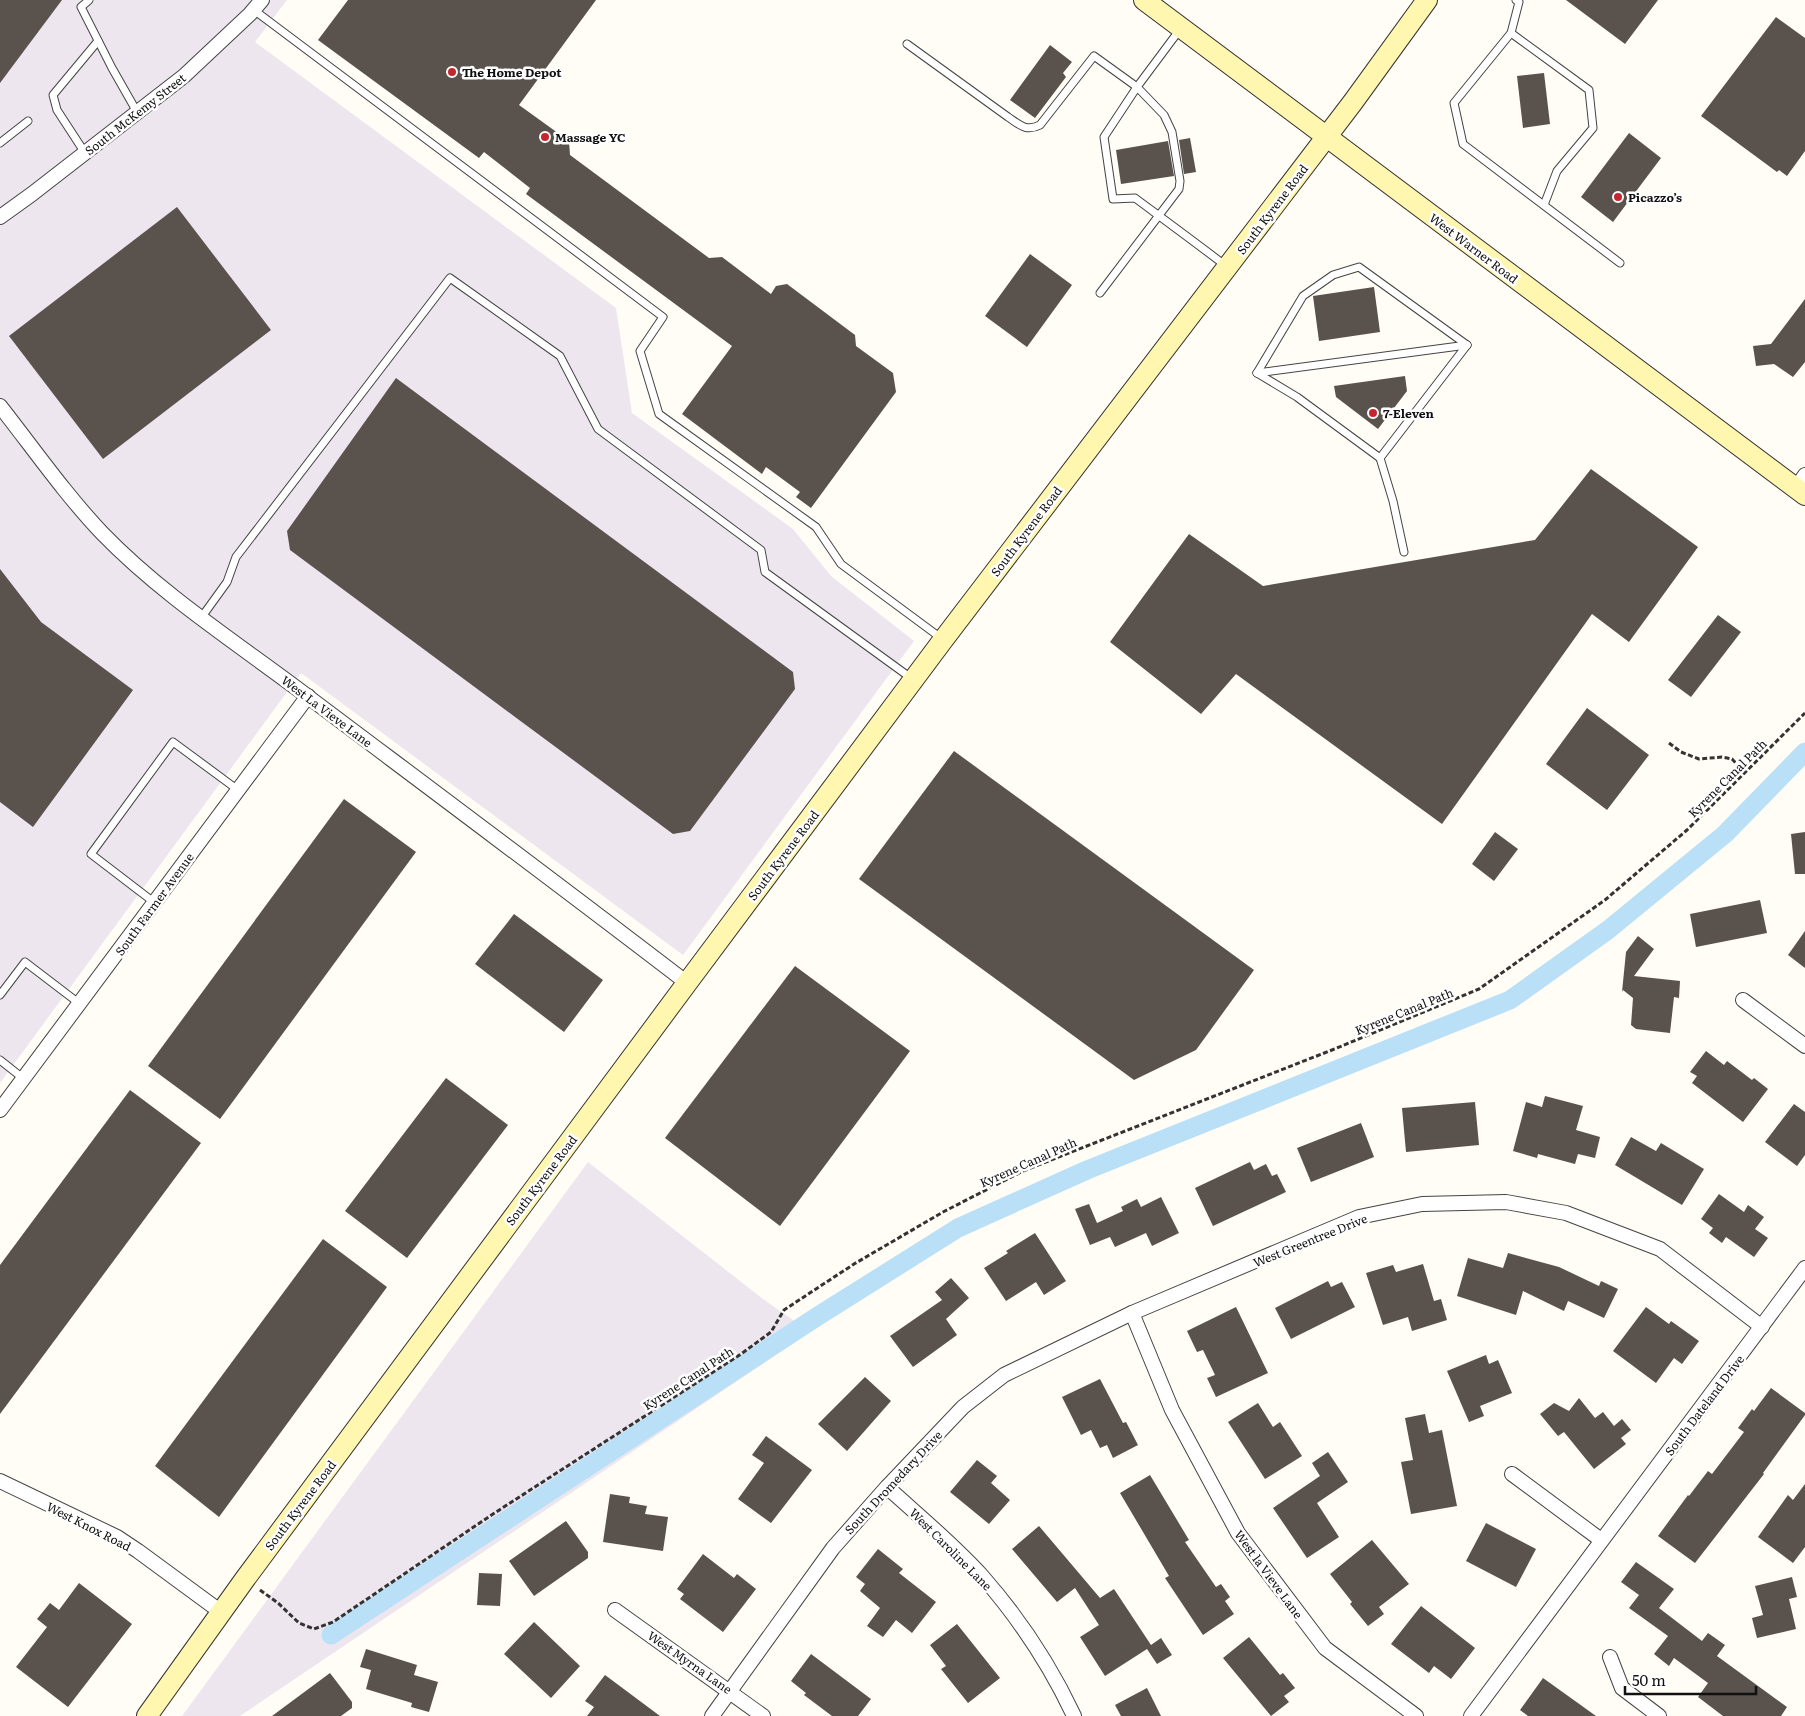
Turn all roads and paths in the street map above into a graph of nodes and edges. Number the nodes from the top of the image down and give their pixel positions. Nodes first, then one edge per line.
1 (89, 0) edge
2 (1144, 0) edge
3 (1426, 0) edge
4 (1518, 1) edge
5 (258, 5) edge
6 (1182, 28) junction
7 (1511, 32) junction
8 (98, 41) junction
9 (907, 44) dead end
10 (1137, 87) junction
11 (138, 112) junction
12 (28, 121) dead end
13 (1326, 137) junction
14 (0, 143) edge
15 (85, 153) junction
16 (1544, 205) junction
17 (1159, 215) junction
18 (0, 217) edge
19 (1620, 262) dead end
20 (1228, 267) junction
21 (1100, 293) dead end
22 (1467, 345) junction
23 (1257, 373) junction
24 (0, 406) edge
25 (1380, 458) junction
26 (1802, 486) edge
27 (1404, 552) dead end
28 (201, 618) junction
29 (944, 640) junction
30 (914, 680) junction
31 (308, 696) junction
32 (1805, 713) edge
33 (1669, 743) dead end
34 (1744, 772) junction
35 (238, 790) junction
36 (155, 903) junction
37 (687, 983) junction
38 (0, 995) edge
39 (1743, 1000) dead end
40 (80, 1004) junction
41 (1805, 1046) edge
42 (0, 1060) edge
43 (24, 1079) junction
44 (0, 1110) edge
45 (1805, 1268) edge
46 (1132, 1313) junction
47 (1762, 1327) junction
48 (1512, 1474) dead end
49 (0, 1482) edge
50 (888, 1487) junction
51 (1601, 1540) junction
52 (270, 1597) dead end
53 (615, 1610) dead end
54 (221, 1612) junction
55 (1610, 1657) dead end
56 (730, 1692) junction
57 (147, 1716) edge
58 (712, 1716) edge
59 (763, 1716) edge
60 (1074, 1716) edge
61 (1416, 1716) edge
62 (1471, 1716) edge
63 (1659, 1716) edge

1 - 8 lane
2 - 6 main road, West Warner Road
3 - 13 main road, South Kyrene Road
4 - 7 lane
5 - 11 street, South McKemy Street
5 - 29 lane
6 - 10 lane
6 - 13 main road, West Warner Road
7 - 16 lane
7 - 16 lane
8 - 11 lane
8 - 15 lane
9 - 10 lane
10 - 17 lane
10 - 17 lane
11 - 15 street, South McKemy Street
12 - 14 lane
13 - 20 main road, South Kyrene Road
13 - 26 main road, West Warner Road
15 - 18 street, South McKemy Street
16 - 19 lane
17 - 20 lane
17 - 21 lane
20 - 29 main road, South Kyrene Road
22 - 23 lane
22 - 23 lane
22 - 25 lane
23 - 25 lane
24 - 28 street, West La Vieve Lane
25 - 27 lane
28 - 30 lane
28 - 31 street, West La Vieve Lane
29 - 30 main road, South Kyrene Road
30 - 37 main road, South Kyrene Road
31 - 35 street, South Farmer Avenue
31 - 37 street, West La Vieve Lane
32 - 34 path, Kyrene Canal Path
33 - 34 path
34 - 52 path, Kyrene Canal Path
35 - 36 street, South Farmer Avenue
35 - 36 lane
36 - 40 street, South Farmer Avenue
37 - 54 main road, South Kyrene Road
38 - 40 lane
39 - 41 street
40 - 43 street, South Farmer Avenue
42 - 43 lane
43 - 44 street, South Farmer Avenue
45 - 47 street, South Dateland Drive
46 - 47 street, West Greentree Drive
46 - 50 street, South Dromedary Drive
46 - 61 street, West la Vieve Lane
47 - 51 street, South Dateland Drive
48 - 51 street
49 - 54 street, West Knox Road
50 - 56 street, South Dromedary Drive
50 - 60 street, West Caroline Lane
51 - 62 street, South Dateland Drive
53 - 56 street, West Myrna Lane
54 - 57 main road, South Kyrene Road
55 - 63 street
56 - 58 street, South Dromedary Drive
56 - 59 street, West Myrna Lane

